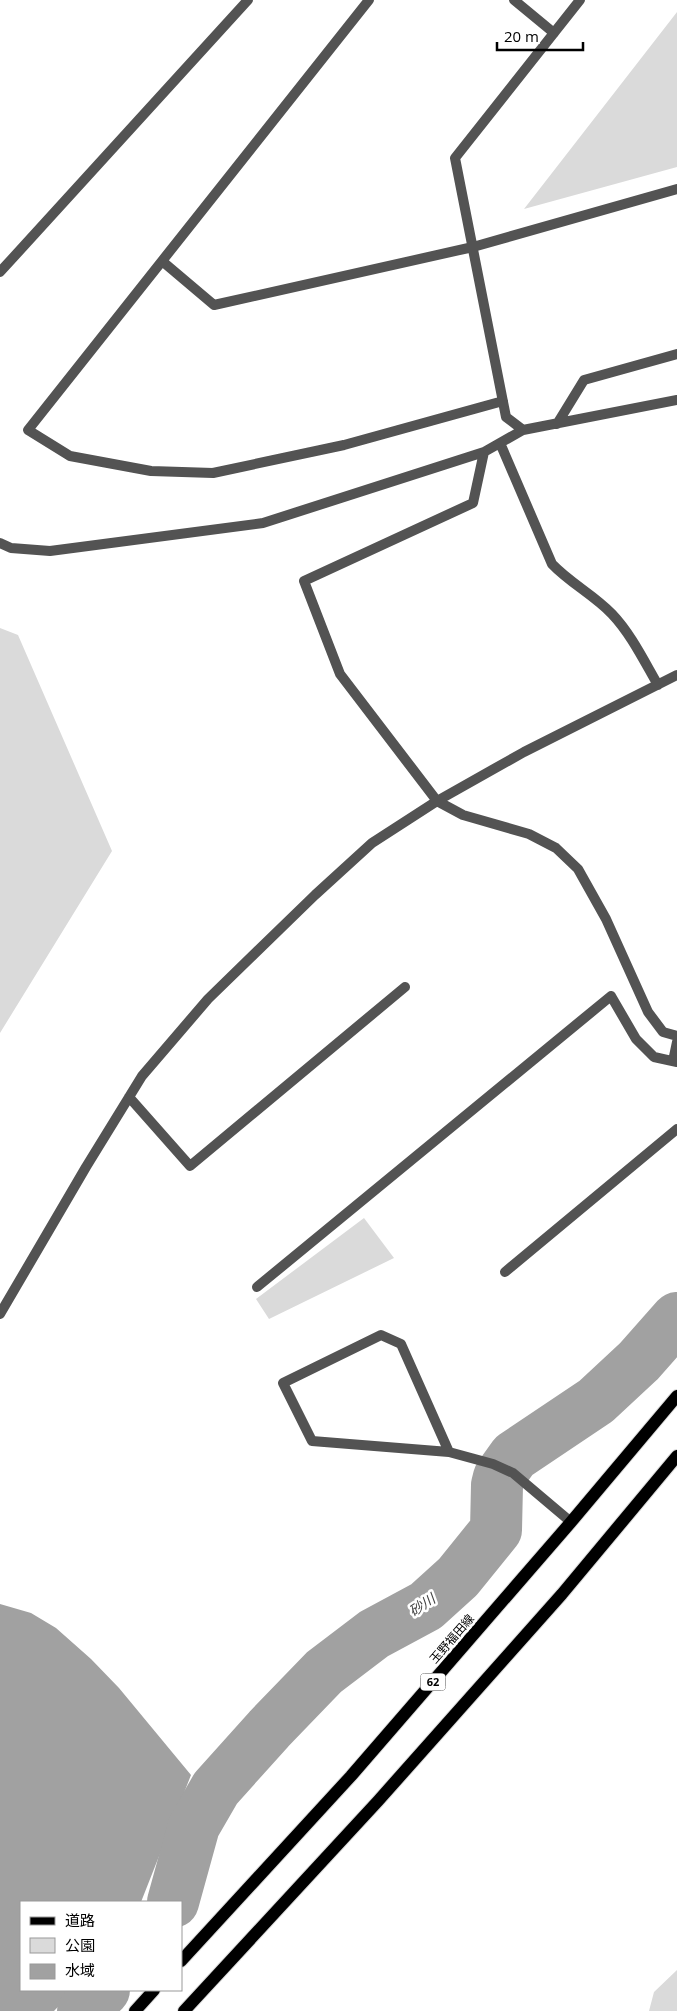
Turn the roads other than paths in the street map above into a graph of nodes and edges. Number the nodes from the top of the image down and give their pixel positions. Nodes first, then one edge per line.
1 (248, 0) edge
2 (369, 0) edge
3 (514, 0) edge
4 (580, 0) edge
5 (554, 33) junction
6 (677, 189) edge
7 (472, 247) junction
8 (162, 261) junction
9 (0, 272) edge
10 (677, 354) edge
11 (677, 400) edge
12 (503, 401) junction
13 (557, 424) junction
14 (523, 430) junction
15 (500, 443) junction
16 (484, 452) junction
17 (0, 543) edge
18 (677, 675) edge
19 (658, 685) junction
20 (437, 801) junction
21 (405, 986) dead end
22 (677, 1036) edge
23 (677, 1042) edge
24 (675, 1061) edge
25 (130, 1097) junction
26 (677, 1129) edge
27 (505, 1272) dead end
28 (257, 1287) dead end
29 (0, 1314) edge
30 (677, 1396) edge
31 (449, 1452) junction
32 (677, 1456) edge
33 (571, 1522) junction
34 (182, 1960) edge
35 (153, 1991) edge
36 (135, 2011) edge
37 (184, 2011) edge

1 - 9 street
2 - 8 street
3 - 5 street
4 - 5 street
5 - 7 street
6 - 7 street
7 - 8 street
7 - 12 street
8 - 12 street
10 - 13 street
11 - 13 street
12 - 14 street
13 - 14 street
14 - 15 street
15 - 16 street
15 - 19 street
16 - 17 street
16 - 20 street
18 - 19 street
19 - 20 street
20 - 22 street
20 - 25 street
21 - 25 street
23 - 24 street
24 - 28 street
25 - 29 street
26 - 27 street
30 - 33 main road, 玉野福田線 / 62
31 - 31 street
31 - 33 street
32 - 37 main road
33 - 34 main road, 玉野福田線 / 62
35 - 36 main road

